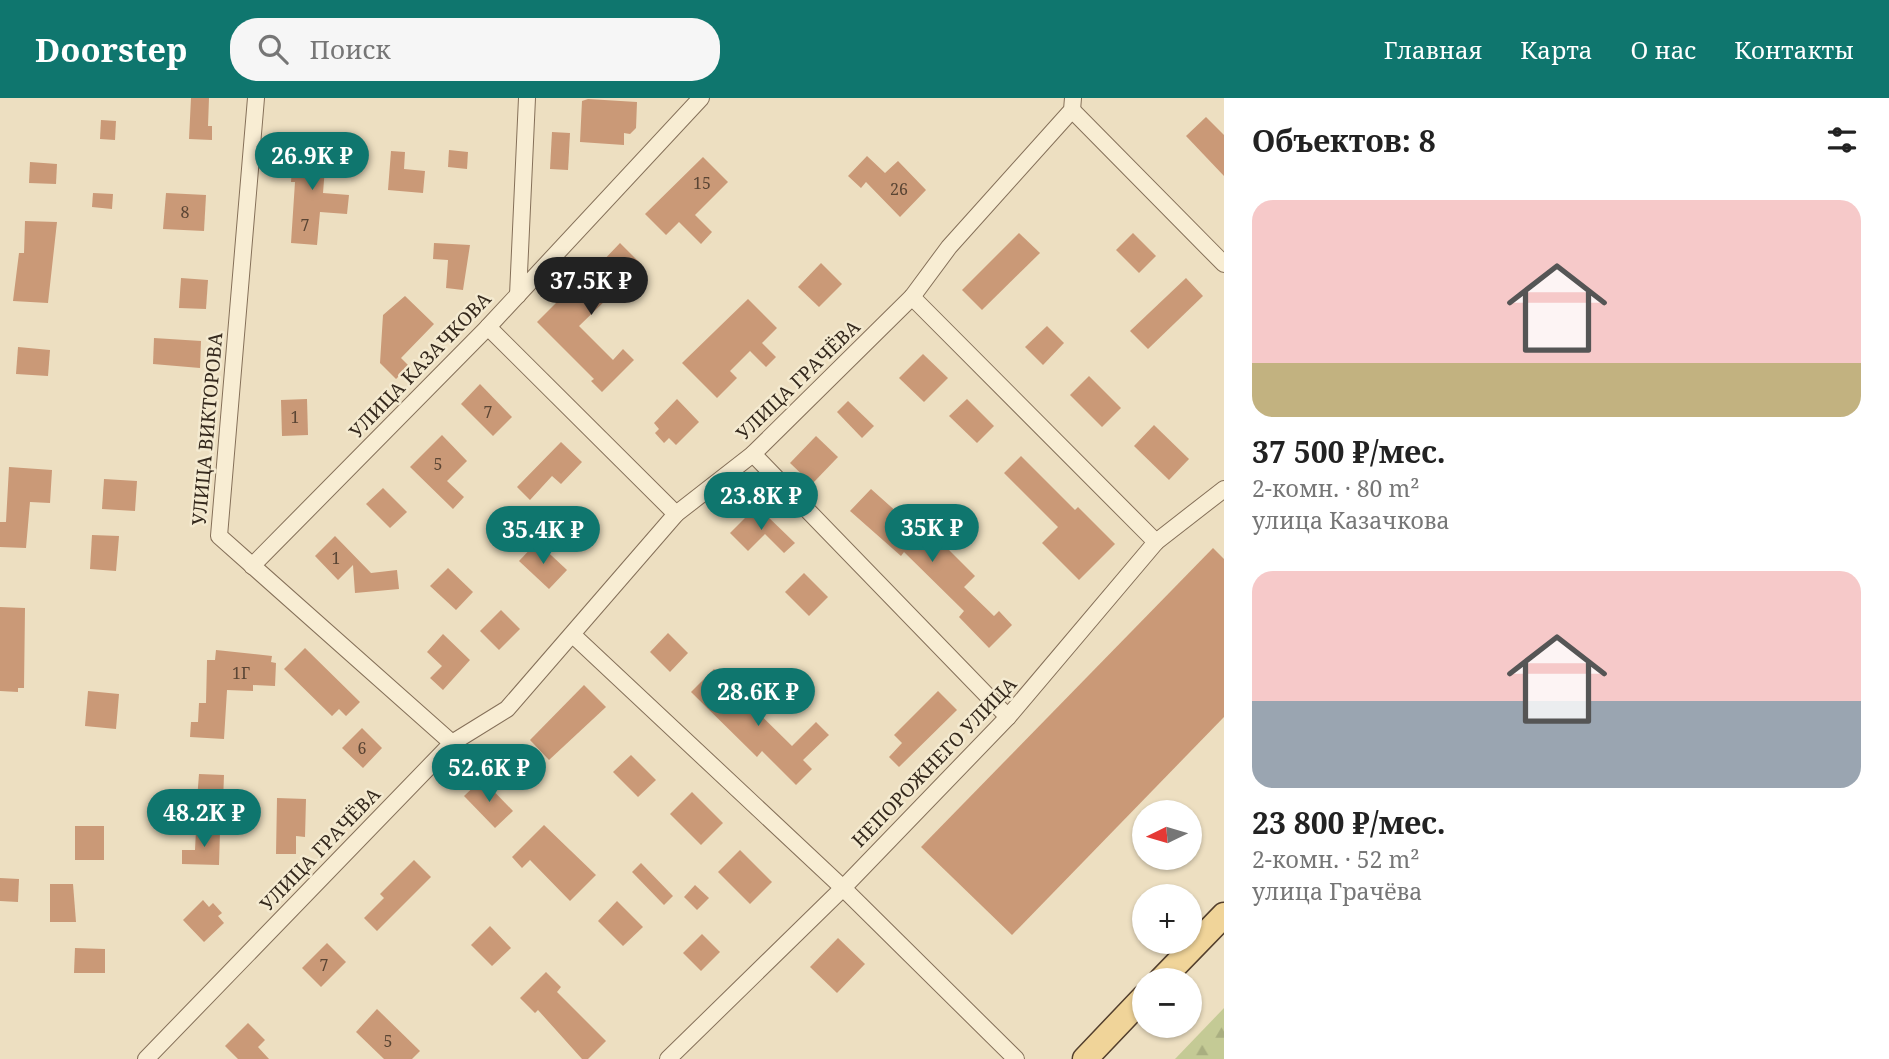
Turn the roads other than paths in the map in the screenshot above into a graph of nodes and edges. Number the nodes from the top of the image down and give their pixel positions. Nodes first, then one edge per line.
1 (256, 98) edge
2 (527, 98) edge
3 (701, 98) edge
4 (1072, 104) edge
5 (1224, 264) edge
6 (518, 295) junction
7 (912, 297) junction
8 (488, 327) junction
9 (753, 454) junction
10 (1224, 489) edge
11 (676, 514) junction
12 (1156, 542) junction
13 (253, 566) junction
14 (574, 636) junction
15 (1008, 718) junction
16 (452, 743) junction
17 (843, 888) junction
18 (1224, 915) edge
19 (1173, 968) edge
20 (1132, 1010) edge
21 (146, 1059) edge
22 (668, 1059) edge
23 (1016, 1059) edge
24 (1085, 1059) edge

1 - 13 street, УЛИЦА ВИКТОРОВА
2 - 6 street
3 - 6 street, УЛИЦА КАЗАЧКОВА
4 - 5 street
4 - 7 street, УЛИЦА ГРАЧЁВА
6 - 8 street, УЛИЦА КАЗАЧКОВА
7 - 9 street, УЛИЦА ГРАЧЁВА
7 - 12 street
8 - 11 street
8 - 13 street, УЛИЦА КАЗАЧКОВА
9 - 11 street, УЛИЦА ГРАЧЁВА
9 - 15 street
10 - 12 street, НЕПОРОЖНЕГО УЛИЦА
11 - 14 street, УЛИЦА ГРАЧЁВА
12 - 15 street, НЕПОРОЖНЕГО УЛИЦА
13 - 16 street, УЛИЦА ВИКТОРОВА
14 - 16 street, УЛИЦА ГРАЧЁВА
14 - 17 street
15 - 17 street, НЕПОРОЖНЕГО УЛИЦА
16 - 21 street, УЛИЦА ГРАЧЁВА
17 - 22 street, НЕПОРОЖНЕГО УЛИЦА
17 - 23 street
18 - 19 main road
20 - 24 main road

